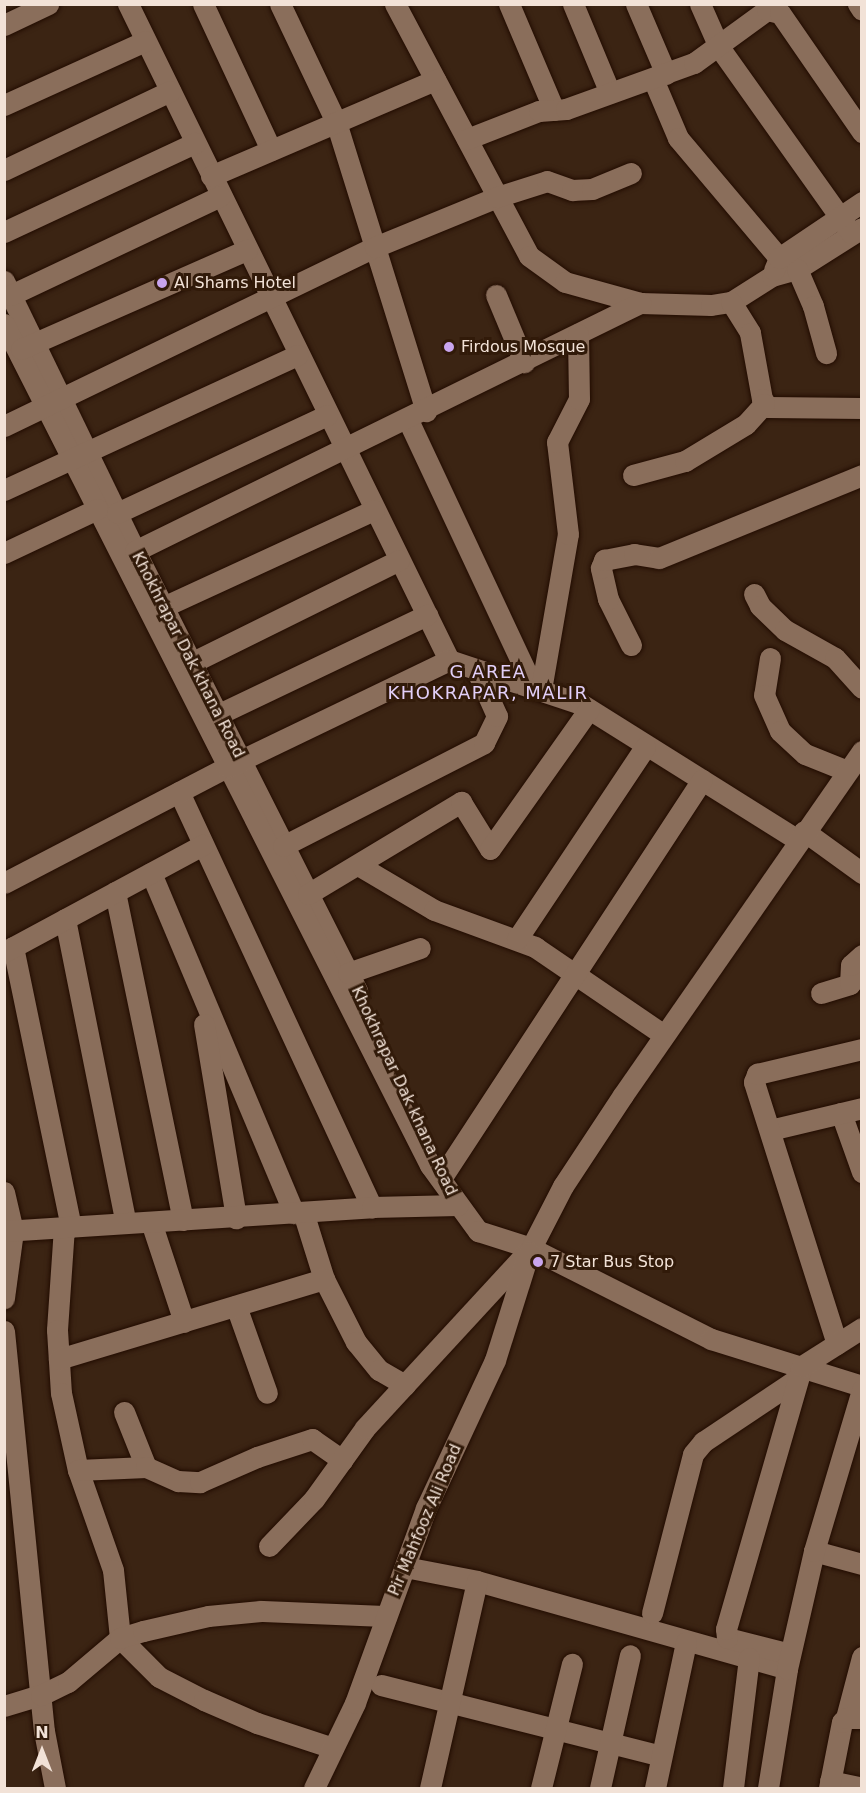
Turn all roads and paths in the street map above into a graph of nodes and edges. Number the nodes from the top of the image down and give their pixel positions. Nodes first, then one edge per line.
1 (48, 4) edge
2 (128, 4) edge
3 (203, 4) edge
4 (280, 4) edge
5 (395, 4) edge
6 (510, 4) edge
7 (573, 4) edge
8 (636, 4) edge
9 (700, 4) edge
10 (858, 4) edge
11 (861, 10) edge
12 (749, 12) edge
13 (4, 25) edge
14 (145, 41) junction
15 (719, 47) junction
16 (660, 77) junction
17 (435, 80) junction
18 (170, 91) junction
19 (610, 93) junction
20 (4, 105) edge
21 (554, 110) junction
22 (336, 122) junction
23 (861, 132) edge
24 (466, 139) junction
25 (195, 143) junction
26 (271, 150) junction
27 (4, 170) edge
28 (631, 172) dead end
29 (211, 176) junction
30 (220, 196) junction
31 (497, 196) junction
32 (861, 202) edge
33 (851, 226) edge
34 (4, 232) edge
35 (375, 247) junction
36 (247, 250) junction
37 (782, 268) junction
38 (8, 288) edge
39 (496, 295) dead end
40 (270, 299) junction
41 (731, 302) junction
42 (640, 303) junction
43 (4, 324) edge
44 (578, 334) junction
45 (19, 351) edge
46 (826, 353) dead end
47 (297, 355) junction
48 (524, 362) junction
49 (54, 403) junction
50 (764, 404) junction
51 (861, 408) edge
52 (327, 415) junction
53 (417, 415) junction
54 (4, 426) edge
55 (345, 451) junction
56 (79, 455) junction
57 (633, 475) dead end
58 (861, 475) edge
59 (4, 490) edge
60 (374, 510) junction
61 (107, 511) junction
62 (135, 551) junction
63 (4, 553) edge
64 (399, 560) junction
65 (754, 594) dead end
66 (163, 607) junction
67 (427, 615) junction
68 (631, 645) dead end
69 (770, 658) dead end
70 (449, 660) junction
71 (191, 663) junction
72 (476, 669) junction
73 (861, 688) edge
74 (537, 689) junction
75 (589, 709) junction
76 (217, 716) junction
77 (645, 747) junction
78 (861, 751) edge
79 (234, 764) junction
80 (846, 771) junction
81 (702, 780) junction
82 (179, 792) junction
83 (801, 836) junction
84 (203, 845) junction
85 (283, 846) junction
86 (358, 865) junction
87 (152, 873) junction
88 (861, 873) edge
89 (4, 883) edge
90 (115, 892) junction
91 (308, 894) junction
92 (65, 919) junction
93 (517, 939) junction
94 (420, 948) dead end
95 (9, 950) edge
96 (861, 955) edge
97 (348, 974) junction
98 (575, 974) junction
99 (198, 988) junction
100 (821, 993) dead end
101 (664, 1035) junction
102 (861, 1049) edge
103 (861, 1108) edge
104 (841, 1113) junction
105 (770, 1130) junction
106 (861, 1172) edge
107 (444, 1174) junction
108 (4, 1192) edge
109 (458, 1205) junction
110 (372, 1207) junction
111 (298, 1213) junction
112 (236, 1218) junction
113 (183, 1220) junction
114 (151, 1221) junction
115 (126, 1223) junction
116 (68, 1227) junction
117 (9, 1231) edge
118 (531, 1248) junction
119 (324, 1279) junction
120 (4, 1298) edge
121 (236, 1306) junction
122 (184, 1322) junction
123 (861, 1328) edge
124 (4, 1331) edge
125 (837, 1344) junction
126 (59, 1359) junction
127 (800, 1372) junction
128 (405, 1385) junction
129 (861, 1388) edge
130 (267, 1393) dead end
131 (124, 1412) dead end
132 (342, 1460) junction
133 (146, 1467) junction
134 (78, 1470) junction
135 (268, 1546) dead end
136 (814, 1551) junction
137 (861, 1564) edge
138 (405, 1567) junction
139 (477, 1581) junction
140 (652, 1613) dead end
141 (386, 1616) junction
142 (120, 1638) junction
143 (686, 1642) junction
144 (630, 1655) dead end
145 (861, 1657) edge
146 (749, 1658) junction
147 (788, 1661) junction
148 (572, 1664) dead end
149 (381, 1685) dead end
150 (41, 1695) junction
151 (450, 1701) junction
152 (4, 1706) edge
153 (854, 1718) edge
154 (556, 1728) junction
155 (609, 1742) junction
156 (333, 1748) junction
157 (661, 1756) junction
158 (830, 1785) edge
159 (55, 1788) edge
160 (314, 1788) edge
161 (430, 1788) edge
162 (541, 1788) edge
163 (600, 1788) edge
164 (655, 1788) edge
165 (733, 1788) edge
166 (768, 1788) edge
167 (861, 1788) edge

1 - 13 street
2 - 14 street
3 - 26 street
4 - 22 street
5 - 17 street
6 - 21 street
7 - 19 street
8 - 16 street
9 - 15 street
10 - 11 street
12 - 15 street
12 - 23 street
14 - 18 street
14 - 20 street
15 - 16 street
15 - 33 street
16 - 19 street
16 - 37 street
17 - 22 street
17 - 24 street
18 - 25 street
18 - 27 street
19 - 21 street
21 - 24 street
22 - 26 street
22 - 35 street
24 - 31 street
25 - 29 street
25 - 34 street
26 - 29 street
28 - 31 street
29 - 30 street
30 - 36 street
30 - 38 street
31 - 35 street
31 - 42 street
32 - 33 street
33 - 37 street
35 - 40 street
35 - 53 street
36 - 40 street
36 - 45 street
37 - 41 street
37 - 46 street
38 - 45 street, Khokhrapar Dak khana Road
39 - 48 street
40 - 47 street
40 - 49 street
41 - 42 street
41 - 50 street
42 - 44 street
43 - 45 street, Khokhrapar Dak khana Road
44 - 48 street
44 - 74 street
45 - 49 street, Khokhrapar Dak khana Road
47 - 52 street
47 - 56 street
48 - 53 street
49 - 54 street
49 - 56 street, Khokhrapar Dak khana Road
50 - 51 street
50 - 57 street
52 - 55 street
52 - 61 street
53 - 55 street
53 - 74 street
55 - 60 street
55 - 62 street
56 - 59 street
56 - 61 street, Khokhrapar Dak khana Road
58 - 68 street
60 - 64 street
60 - 66 street
61 - 62 street, Khokhrapar Dak khana Road
61 - 63 street
61 - 79 street, Khokhrapar Dak khana Road
62 - 66 street, Khokhrapar Dak khana Road
64 - 67 street
64 - 71 street
65 - 73 street
66 - 71 street, Khokhrapar Dak khana Road
67 - 70 street
67 - 76 street
69 - 80 street
70 - 72 street
70 - 79 street
71 - 76 street, Khokhrapar Dak khana Road
72 - 74 street
72 - 85 street
74 - 75 street
75 - 77 street
75 - 86 street
76 - 79 street, Khokhrapar Dak khana Road
77 - 81 street
77 - 93 street
78 - 80 street
79 - 82 street
79 - 85 street, Khokhrapar Dak khana Road
79 - 109 street, Khokhrapar Dak khana Road
80 - 83 street
81 - 83 street
81 - 98 street
82 - 84 street
82 - 89 street
83 - 88 street
83 - 101 street
84 - 87 street
84 - 110 street
85 - 91 street, Khokhrapar Dak khana Road
86 - 91 street
86 - 93 street
87 - 90 street
87 - 99 street
90 - 92 street
90 - 113 street
91 - 97 street, Khokhrapar Dak khana Road
92 - 95 street
92 - 115 street
93 - 98 street
94 - 97 street
95 - 116 street
96 - 100 street
97 - 107 street, Khokhrapar Dak khana Road
98 - 101 street
98 - 107 street
99 - 111 street
99 - 112 street
101 - 118 street
102 - 105 street
103 - 104 street
104 - 105 street
104 - 106 street
105 - 125 street
107 - 109 street, Khokhrapar Dak khana Road
108 - 117 street
109 - 110 street
109 - 118 street
110 - 111 street
111 - 112 street
111 - 119 street
112 - 113 street
113 - 114 street
114 - 115 street
114 - 122 street
115 - 116 street
116 - 117 street
116 - 126 street
117 - 120 street
118 - 127 street
118 - 128 street
118 - 138 street, Pir Mahfooz Ali Road
119 - 121 street
119 - 128 street
121 - 122 street
121 - 130 street
122 - 126 street
123 - 125 street
124 - 150 street
125 - 127 street
126 - 134 street
127 - 129 street
127 - 140 street
127 - 147 street
128 - 132 street
129 - 136 street
131 - 133 street
132 - 133 street
132 - 135 street
133 - 134 street
134 - 142 street
136 - 137 street
136 - 147 street
138 - 139 street
138 - 141 street, Pir Mahfooz Ali Road
139 - 143 street
139 - 151 street
141 - 142 street
141 - 156 street, Pir Mahfooz Ali Road
142 - 150 street
142 - 156 street
143 - 146 street
143 - 157 street
144 - 155 street
145 - 153 street
146 - 147 street
146 - 165 street
147 - 166 street
148 - 154 street
149 - 151 street
150 - 152 street
150 - 159 street
151 - 154 street
151 - 161 street
153 - 158 street
154 - 155 street
154 - 162 street
155 - 157 street
155 - 163 street
156 - 160 street, Pir Mahfooz Ali Road
157 - 164 street
158 - 167 street

